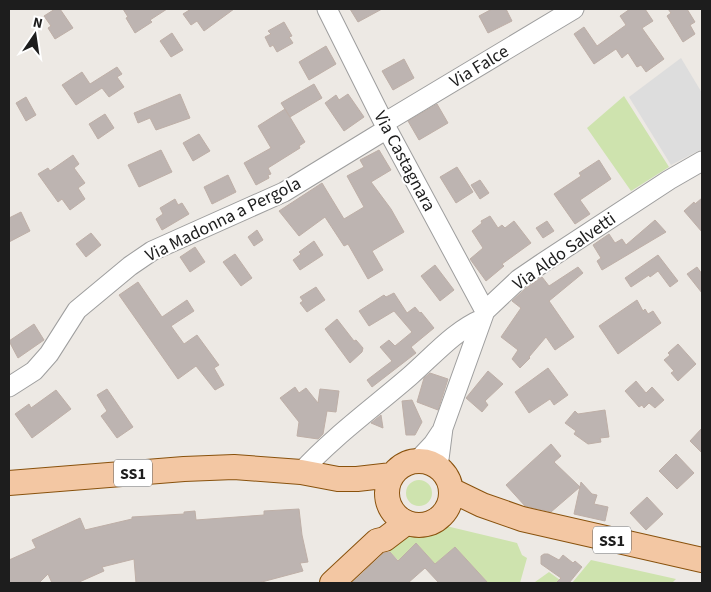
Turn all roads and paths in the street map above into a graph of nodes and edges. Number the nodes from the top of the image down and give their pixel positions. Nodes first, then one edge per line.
1 (327, 9) edge
2 (574, 9) edge
3 (386, 126) junction
4 (702, 161) edge
5 (484, 315) junction
6 (9, 387) edge
7 (428, 464) junction
8 (301, 472) junction
9 (392, 475) junction
10 (338, 479) junction
11 (9, 483) edge
12 (451, 490) junction
13 (395, 511) junction
14 (443, 514) junction
15 (522, 519) junction
16 (702, 560) edge
17 (332, 583) edge

1 - 3 street, Via Castagnara
2 - 3 street, Via Falce
3 - 5 street, Via Castagnara
3 - 6 street, Via Madonna a Pergola
4 - 5 street, Via Aldo Salvetti
5 - 7 street, Via Aldo Salvetti
5 - 8 street
7 - 9 main road, SS1
7 - 12 main road
8 - 10 main road, SS1
8 - 11 main road, SS1
9 - 10 main road, SS1
9 - 13 main road
10 - 13 main road, SS1
12 - 14 main road
12 - 15 main road, SS1
13 - 14 main road, SS1
13 - 17 main road
14 - 15 main road, SS1
15 - 16 main road, SS1

